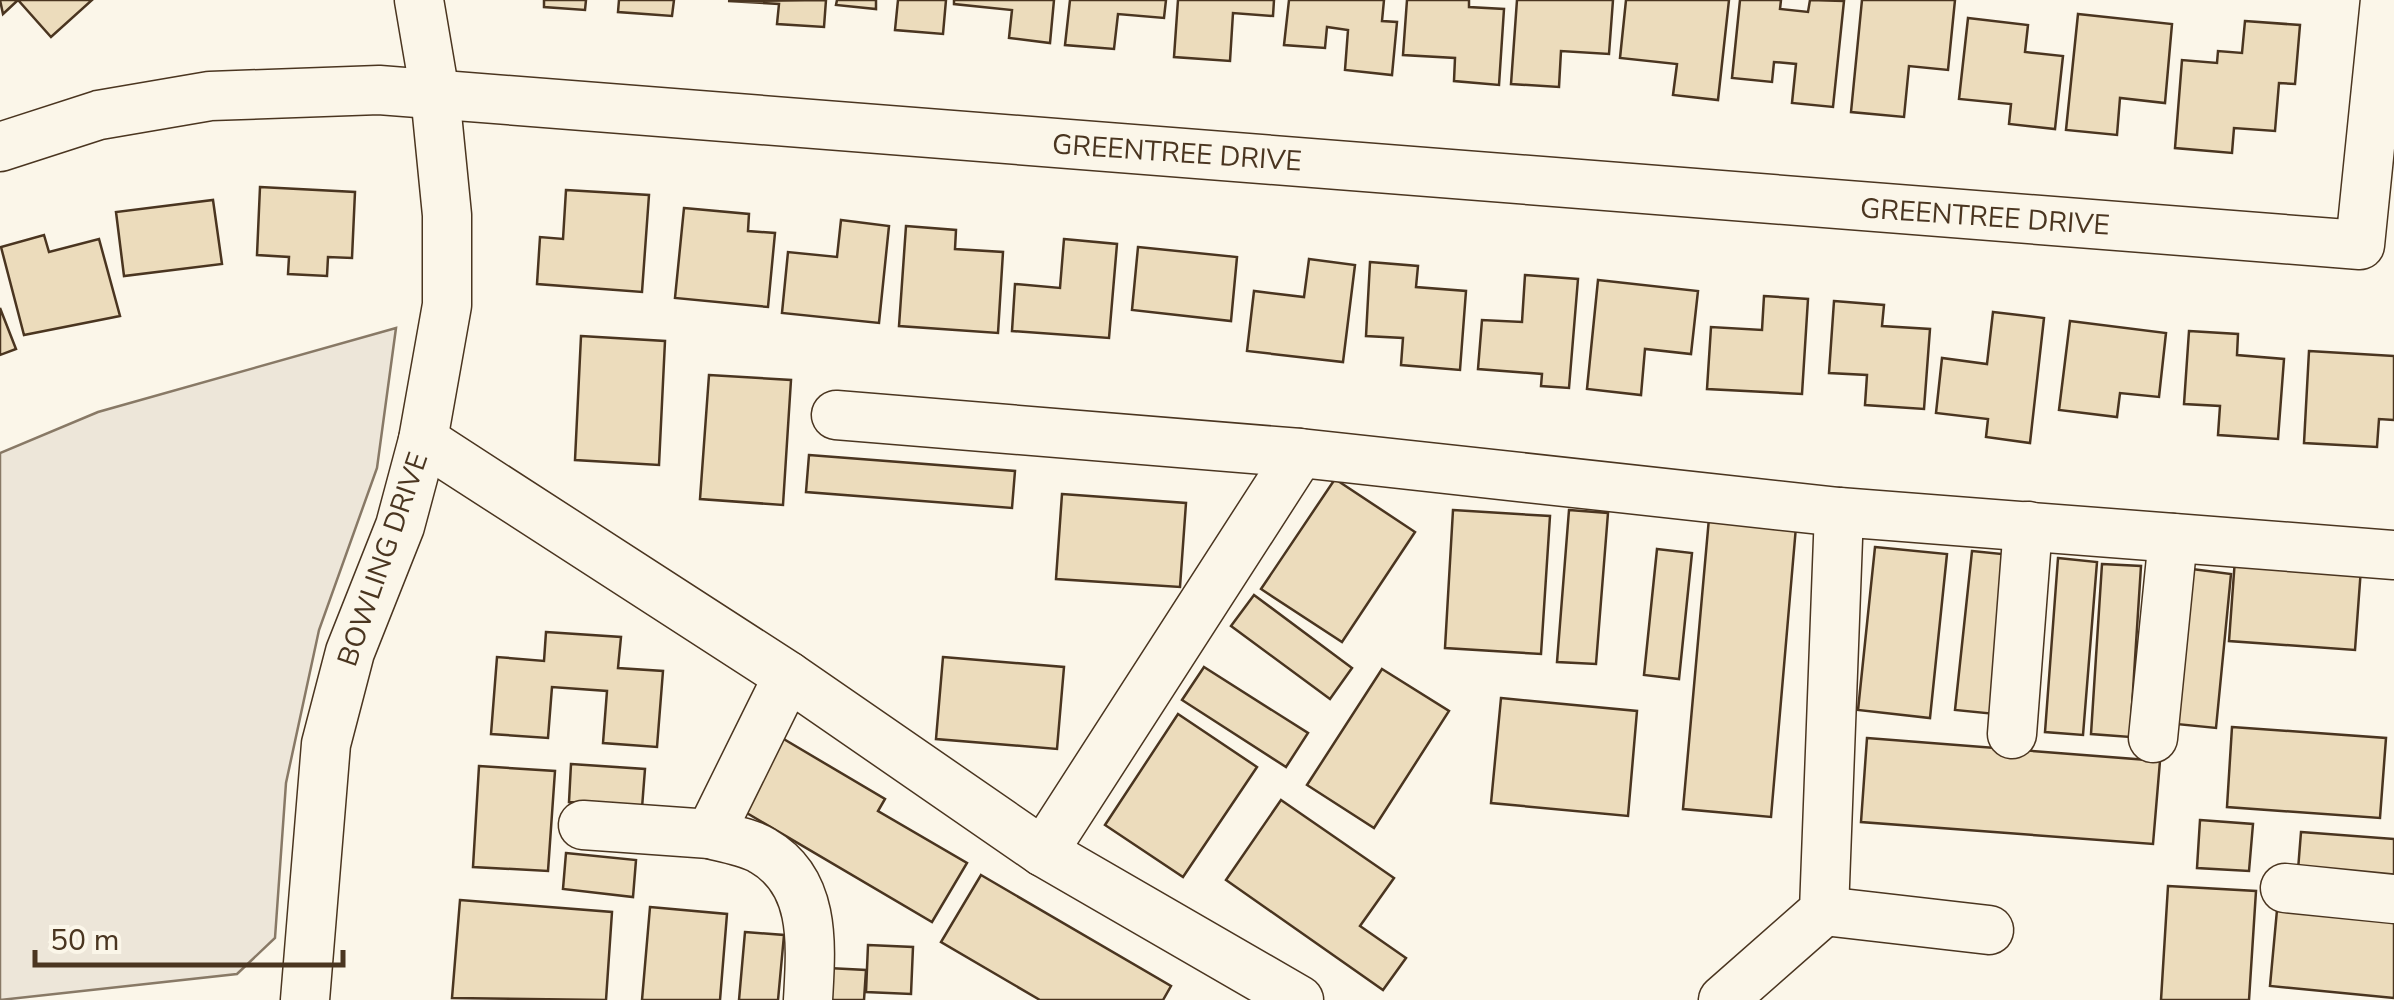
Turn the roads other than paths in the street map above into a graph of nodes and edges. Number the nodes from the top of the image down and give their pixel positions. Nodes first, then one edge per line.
1 (419, 0) edge
2 (2385, 0) edge
3 (436, 94) junction
4 (0, 147) edge
5 (836, 415) dead end
6 (423, 440) junction
7 (1300, 453) junction
8 (1838, 512) junction
9 (2028, 526) junction
10 (2173, 538) junction
11 (2394, 555) edge
12 (788, 676) junction
13 (2012, 734) dead end
14 (2153, 738) dead end
15 (583, 825) dead end
16 (710, 834) junction
17 (1043, 852) junction
18 (2285, 888) dead end
19 (2394, 900) edge
20 (1824, 911) junction
21 (1989, 930) dead end
22 (305, 1000) edge
23 (808, 1000) edge
24 (1299, 1000) edge
25 (1724, 1000) edge

1 - 3 street, BOWLING DRIVE
2 - 3 street, GREENTREE DRIVE
3 - 4 street, GREENTREE DRIVE
3 - 6 street, BOWLING DRIVE
5 - 7 street
6 - 12 street
6 - 22 street, BOWLING DRIVE
7 - 8 street
7 - 17 street
8 - 9 street
8 - 20 street
9 - 10 street
9 - 13 street
10 - 11 street
10 - 14 street
12 - 16 street
12 - 17 street
15 - 16 street
16 - 23 street
17 - 24 street
18 - 19 street
20 - 21 street
20 - 25 street

